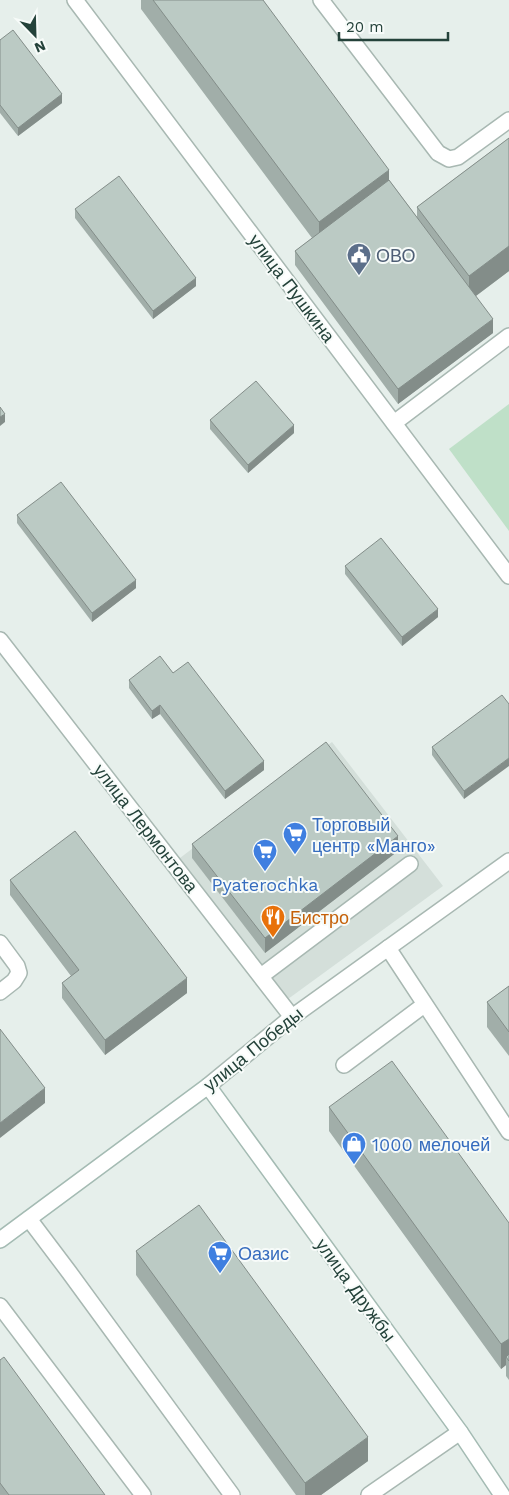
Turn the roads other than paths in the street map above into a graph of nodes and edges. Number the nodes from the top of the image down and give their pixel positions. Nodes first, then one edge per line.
1 (75, 0) edge
2 (321, 0) edge
3 (509, 120) edge
4 (509, 336) edge
5 (394, 423) junction
6 (509, 576) edge
7 (0, 640) edge
8 (509, 861) edge
9 (410, 864) dead end
10 (0, 943) edge
11 (388, 948) junction
12 (261, 976) junction
13 (0, 992) edge
14 (424, 1004) junction
15 (292, 1017) junction
16 (344, 1065) dead end
17 (208, 1086) junction
18 (507, 1124) edge
19 (29, 1219) junction
20 (0, 1240) edge
21 (0, 1306) edge
22 (460, 1432) junction
23 (143, 1495) edge
24 (232, 1495) edge
25 (368, 1495) edge
26 (502, 1495) edge

1 - 5 street, улица Пушкина
2 - 3 street
4 - 5 street
5 - 6 street, улица Пушкина
7 - 12 street, улица Лермонтова
8 - 11 street, улица Победы
9 - 12 street
10 - 13 street
11 - 14 street
11 - 15 street, улица Победы
12 - 15 street, улица Лермонтова
14 - 16 street
14 - 18 street
15 - 17 street, улица Победы
17 - 19 street, улица Победы
17 - 22 street, улица Дружбы
19 - 20 street, улица Победы
19 - 24 street
21 - 23 street
22 - 25 street
22 - 26 street, улица Дружбы

